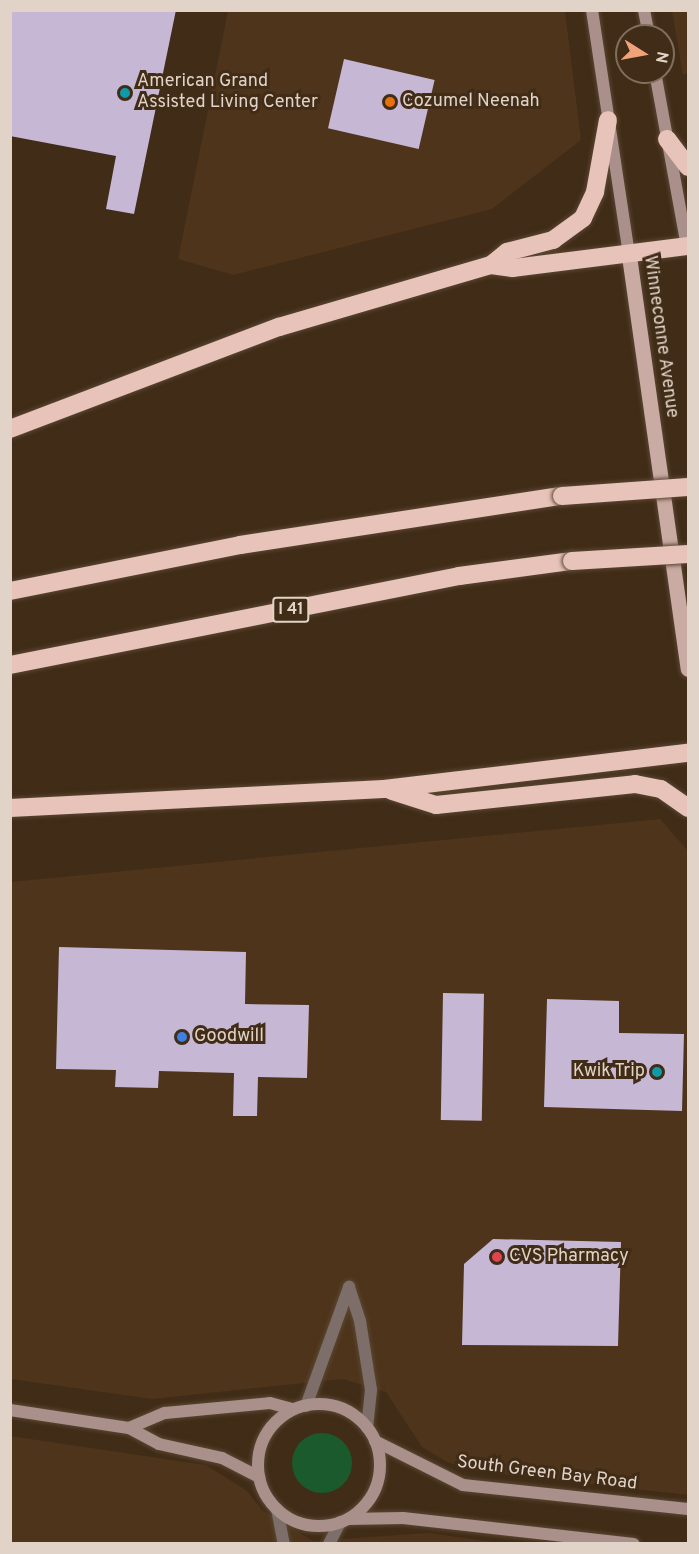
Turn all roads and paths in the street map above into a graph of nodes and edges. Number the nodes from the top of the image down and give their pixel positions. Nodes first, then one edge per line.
1 (592, 10) edge
2 (657, 84) edge
3 (608, 120) junction
4 (667, 139) junction
5 (688, 167) edge
6 (688, 248) edge
7 (629, 256) junction
8 (491, 265) junction
9 (10, 429) edge
10 (688, 487) edge
11 (688, 554) edge
12 (10, 591) edge
13 (10, 665) edge
14 (688, 669) edge
15 (688, 753) edge
16 (384, 789) junction
17 (10, 808) edge
18 (688, 808) edge
19 (306, 1406) junction
20 (292, 1409) junction
21 (10, 1410) edge
22 (129, 1428) junction
23 (367, 1428) junction
24 (375, 1441) junction
25 (259, 1477) junction
26 (277, 1509) junction
27 (688, 1509) edge
28 (343, 1521) junction
29 (284, 1544) edge
30 (329, 1544) edge
31 (634, 1544) edge

1 - 3 main road, Winneconne Avenue
2 - 4 main road
3 - 7 main road, Winneconne Avenue
3 - 8 highway
4 - 5 highway
4 - 6 main road
6 - 7 highway
7 - 8 highway
7 - 14 main road, Winneconne Avenue
8 - 9 highway
10 - 12 highway, bridge
11 - 13 highway, I 41, bridge
15 - 16 highway
16 - 17 highway
16 - 18 highway
19 - 20 main road
19 - 23 main road
19 - 23 street
20 - 22 main road
20 - 25 main road
21 - 22 main road
22 - 25 main road
23 - 24 main road
24 - 27 main road, South Green Bay Road
24 - 28 main road
25 - 26 main road
26 - 28 main road
26 - 29 street
28 - 30 street
28 - 31 main road

